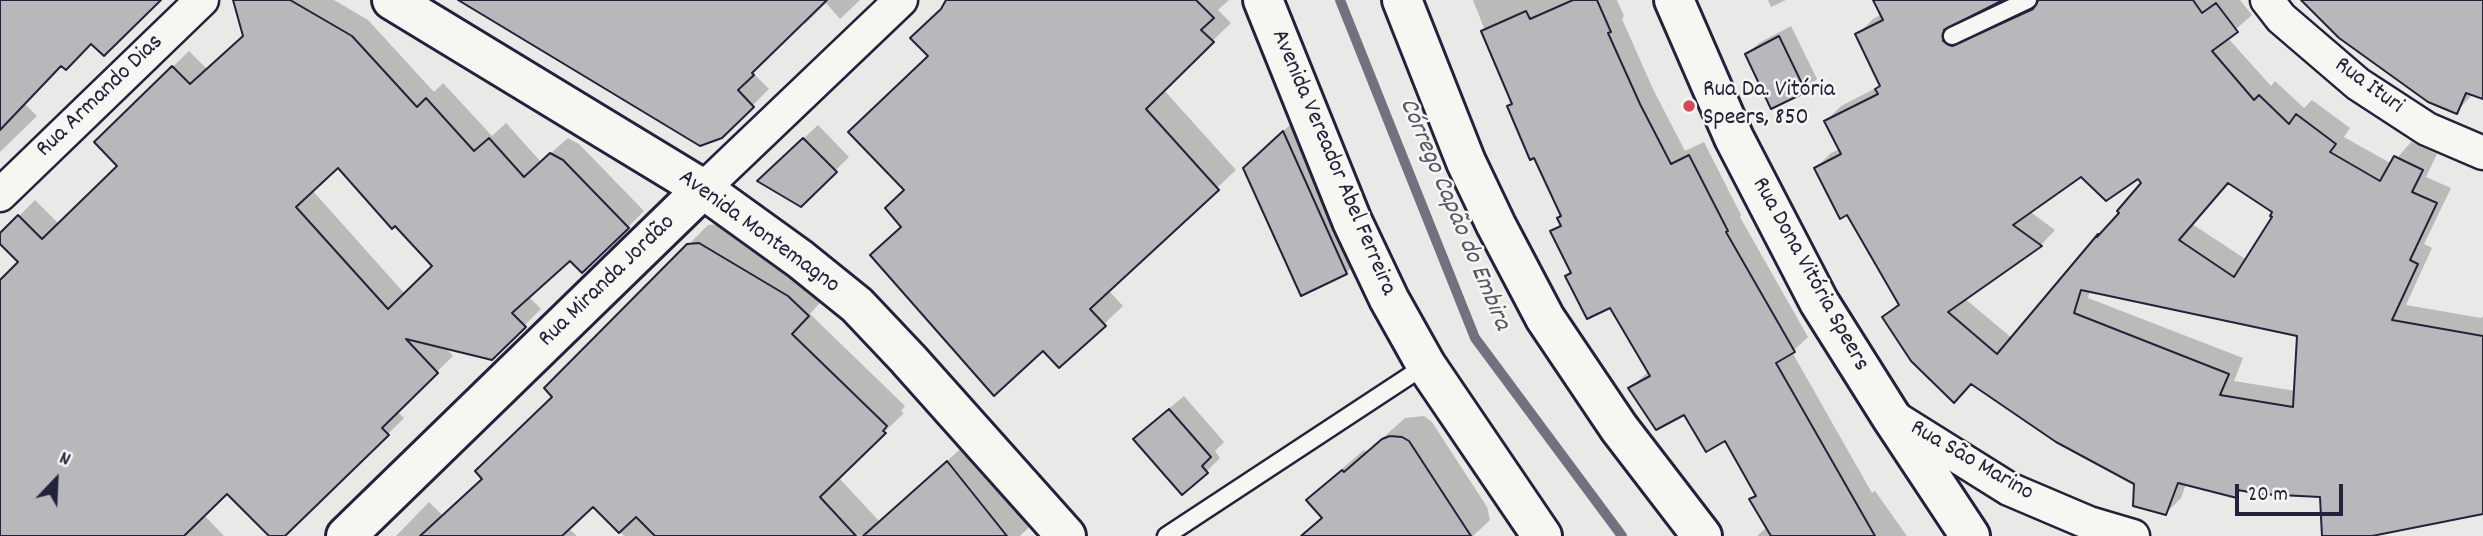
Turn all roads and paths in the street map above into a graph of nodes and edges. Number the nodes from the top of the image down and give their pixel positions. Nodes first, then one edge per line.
1 (202, 0) edge
2 (392, 0) edge
3 (901, 0) edge
4 (1263, 0) edge
5 (1402, 0) edge
6 (1674, 0) edge
7 (2028, 0) edge
8 (2267, 0) edge
9 (1952, 36) dead end
10 (2483, 153) edge
11 (703, 190) junction
12 (0, 195) edge
13 (1426, 365) junction
14 (1890, 415) junction
15 (346, 536) edge
16 (1065, 536) edge
17 (1166, 536) edge
18 (1542, 536) edge
19 (1702, 536) edge
20 (1970, 536) edge
21 (2133, 536) edge

1 - 12 street, Rua Armando Dias
2 - 11 street, Avenida Montemagno
3 - 11 street, Rua Miranda Jordão
4 - 13 street, Avenida Vereador Abel Ferreira
5 - 19 street
6 - 14 street, Rua Dona Vitória Speers
7 - 9 lane
8 - 10 street, Rua Ituri
11 - 15 street, Rua Miranda Jordão
11 - 16 street, Avenida Montemagno
13 - 17 lane
13 - 18 street, Avenida Vereador Abel Ferreira
14 - 20 street, Rua Dona Vitória Speers
14 - 21 street, Rua São Marino

